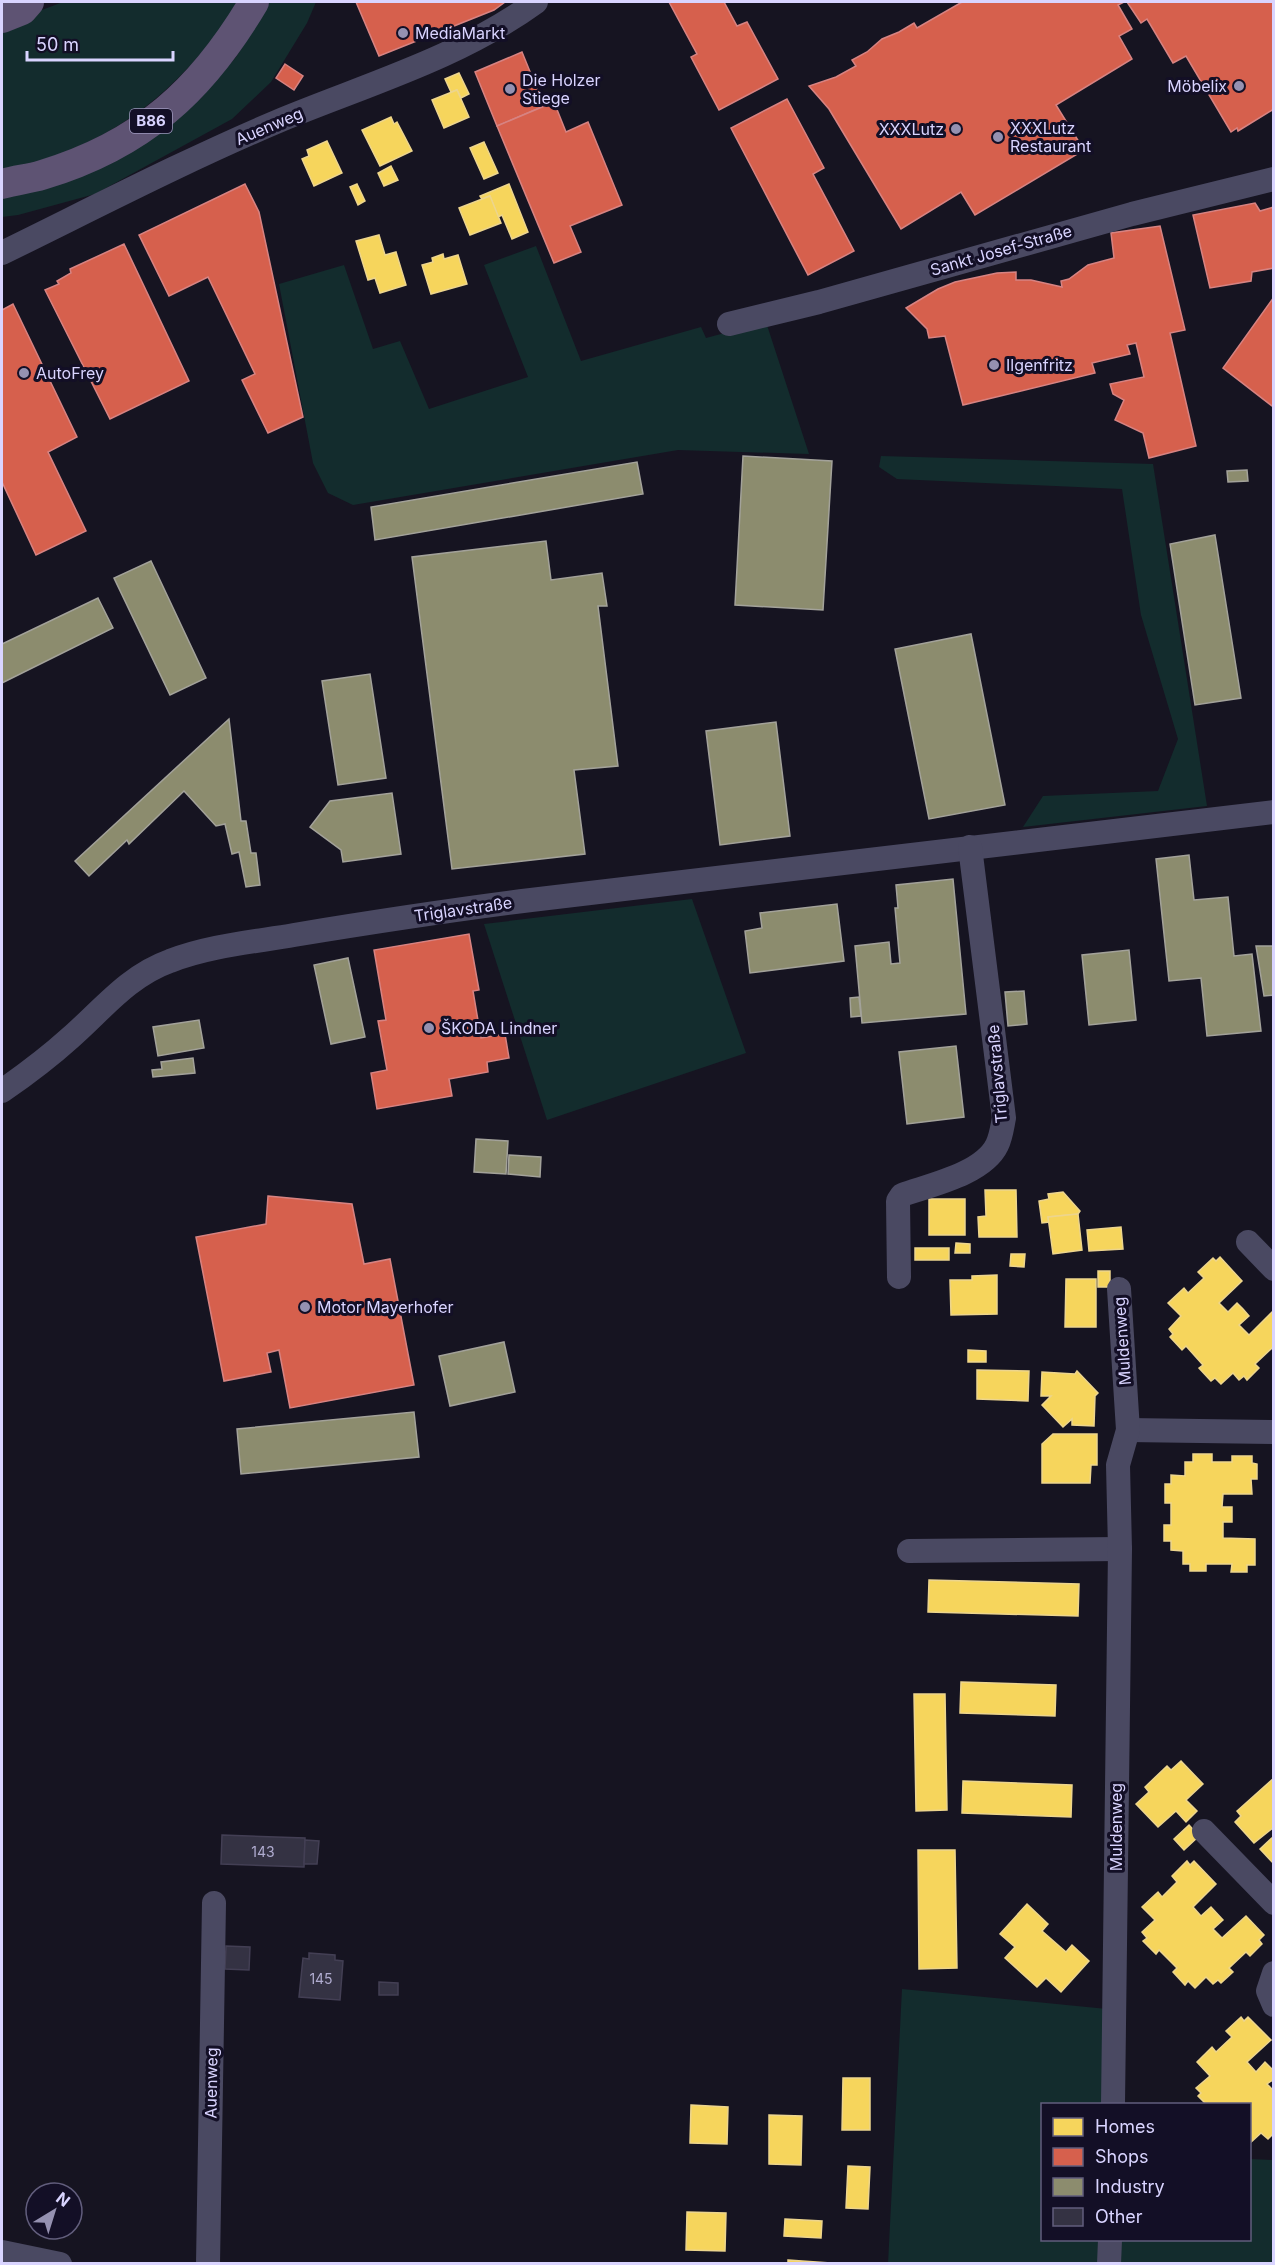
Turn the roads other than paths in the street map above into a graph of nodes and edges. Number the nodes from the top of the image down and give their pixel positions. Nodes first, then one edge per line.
1 (28, 2) edge
2 (254, 2) edge
3 (536, 2) edge
4 (2, 18) edge
5 (1274, 179) edge
6 (3, 183) edge
7 (2, 253) edge
8 (729, 324) dead end
9 (1274, 812) edge
10 (970, 847) junction
11 (2, 1091) edge
12 (1248, 1242) dead end
13 (1274, 1269) edge
14 (899, 1277) dead end
15 (1119, 1289) dead end
16 (1128, 1430) junction
17 (1274, 1432) edge
18 (1120, 1549) junction
19 (909, 1551) dead end
20 (1204, 1831) dead end
21 (214, 1903) dead end
22 (1274, 1903) edge
23 (1274, 1973) edge
24 (1274, 2005) edge
25 (1113, 2103) edge
26 (1110, 2241) edge
27 (2, 2252) edge
28 (60, 2264) edge
29 (208, 2264) edge
30 (1109, 2264) edge

1 - 4 main road
2 - 6 main road, B86
3 - 7 street, Auenweg
5 - 8 street, Sankt Josef-Straße
9 - 10 street, Triglavstraße
10 - 11 street, Triglavstraße
10 - 14 street, Triglavstraße
12 - 13 street
15 - 16 street, Muldenweg
16 - 17 street
16 - 18 street, Muldenweg
18 - 19 street
18 - 25 street, Muldenweg
20 - 22 street
21 - 29 street, Auenweg
23 - 24 street
26 - 30 street
27 - 28 street

